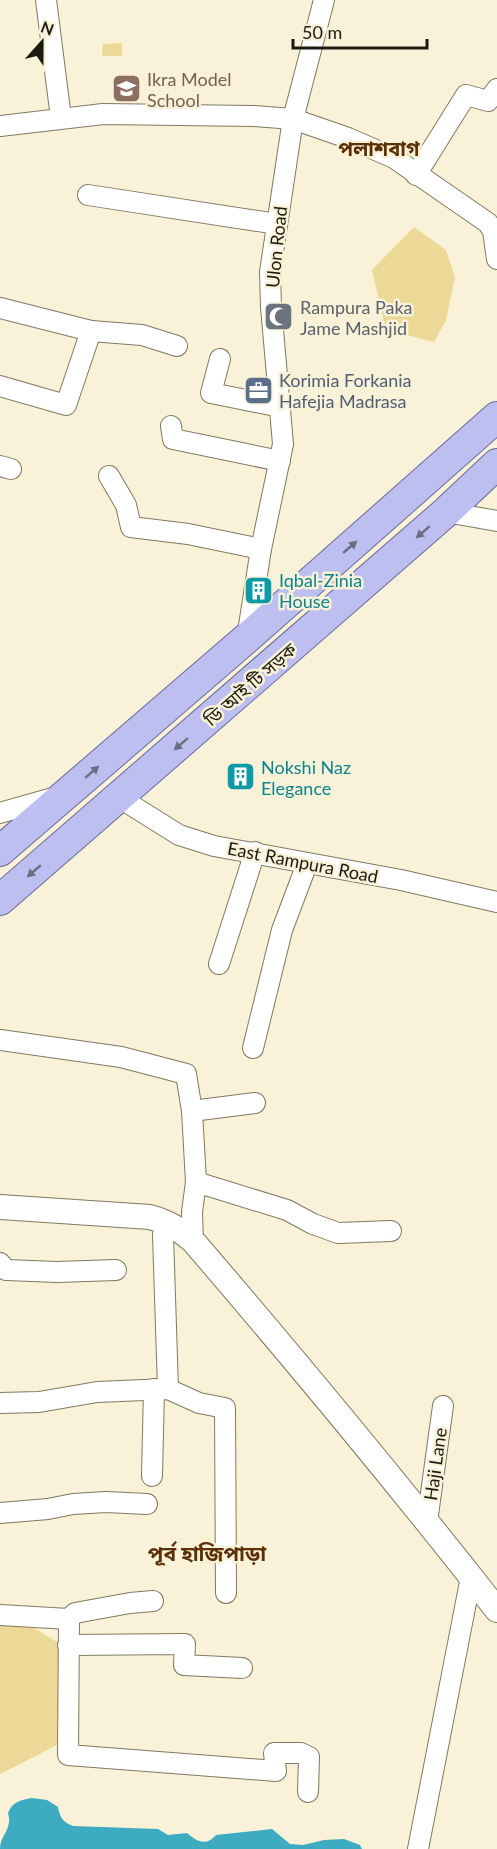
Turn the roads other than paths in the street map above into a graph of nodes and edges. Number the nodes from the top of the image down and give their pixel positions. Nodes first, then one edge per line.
1 (46, 0) edge
2 (324, 0) edge
3 (497, 89) edge
4 (61, 118) junction
5 (293, 119) junction
6 (0, 126) edge
7 (416, 175) junction
8 (88, 195) dead end
9 (277, 224) junction
10 (497, 259) edge
11 (0, 308) edge
12 (91, 331) junction
13 (177, 346) dead end
14 (220, 359) dead end
15 (0, 386) edge
16 (281, 407) junction
17 (497, 417) edge
18 (171, 426) dead end
19 (280, 461) junction
20 (497, 464) edge
21 (109, 476) dead end
22 (446, 512) junction
23 (497, 521) edge
24 (261, 549) junction
25 (247, 638) junction
26 (68, 794) junction
27 (120, 798) junction
28 (0, 813) edge
29 (0, 851) edge
30 (255, 852) junction
31 (307, 864) junction
32 (0, 900) edge
33 (497, 902) edge
34 (219, 963) dead end
35 (0, 1040) edge
36 (254, 1048) dead end
37 (255, 1103) dead end
38 (192, 1111) junction
39 (196, 1182) junction
40 (0, 1207) edge
41 (166, 1221) junction
42 (391, 1230) dead end
43 (193, 1241) junction
44 (0, 1263) edge
45 (116, 1270) dead end
46 (161, 1389) junction
47 (0, 1403) edge
48 (443, 1406) dead end
49 (152, 1476) dead end
50 (147, 1504) dead end
51 (0, 1513) edge
52 (427, 1522) junction
53 (471, 1577) junction
54 (226, 1593) dead end
55 (153, 1601) dead end
56 (497, 1610) edge
57 (0, 1615) edge
58 (69, 1619) junction
59 (69, 1645) junction
60 (242, 1668) dead end
61 (308, 1792) dead end
62 (418, 1849) edge

1 - 4 street
2 - 5 street, Ulon Road
3 - 7 street
4 - 5 street
4 - 6 street
5 - 7 street
5 - 9 street, Ulon Road
7 - 10 street
8 - 9 street
9 - 16 street, Ulon Road
11 - 12 street
12 - 13 street
12 - 15 street
14 - 16 street
16 - 19 street, Ulon Road
25 -> 17 main road, ডি আই টি সড়ক
18 - 19 street
19 - 24 street, Ulon Road
20 - 22 main road, ডি আই টি সড়ক
21 - 24 street
22 - 23 street
22 -> 27 main road, ডি আই টি সড়ক
24 - 25 street, Ulon Road
26 -> 25 main road, ডি আই টি সড়ক
26 - 28 street
26 - 29 main road, ডি আই টি সড়ক
27 - 30 street, East Rampura Road
27 -> 32 main road, ডি আই টি সড়ক
30 - 31 street, East Rampura Road
30 - 34 street
31 - 33 street, East Rampura Road
31 - 36 street
35 - 38 street
37 - 38 street
38 - 39 street
39 - 42 street
39 - 43 street
40 - 41 street
41 - 43 street
41 - 46 street
43 - 52 street
44 - 45 street
46 - 47 street
46 - 49 street
46 - 54 street
48 - 52 street, Haji Lane
50 - 51 street
52 - 53 street
53 - 56 street
53 - 62 street
55 - 58 street
57 - 58 street
58 - 59 street
59 - 60 street
59 - 61 street

